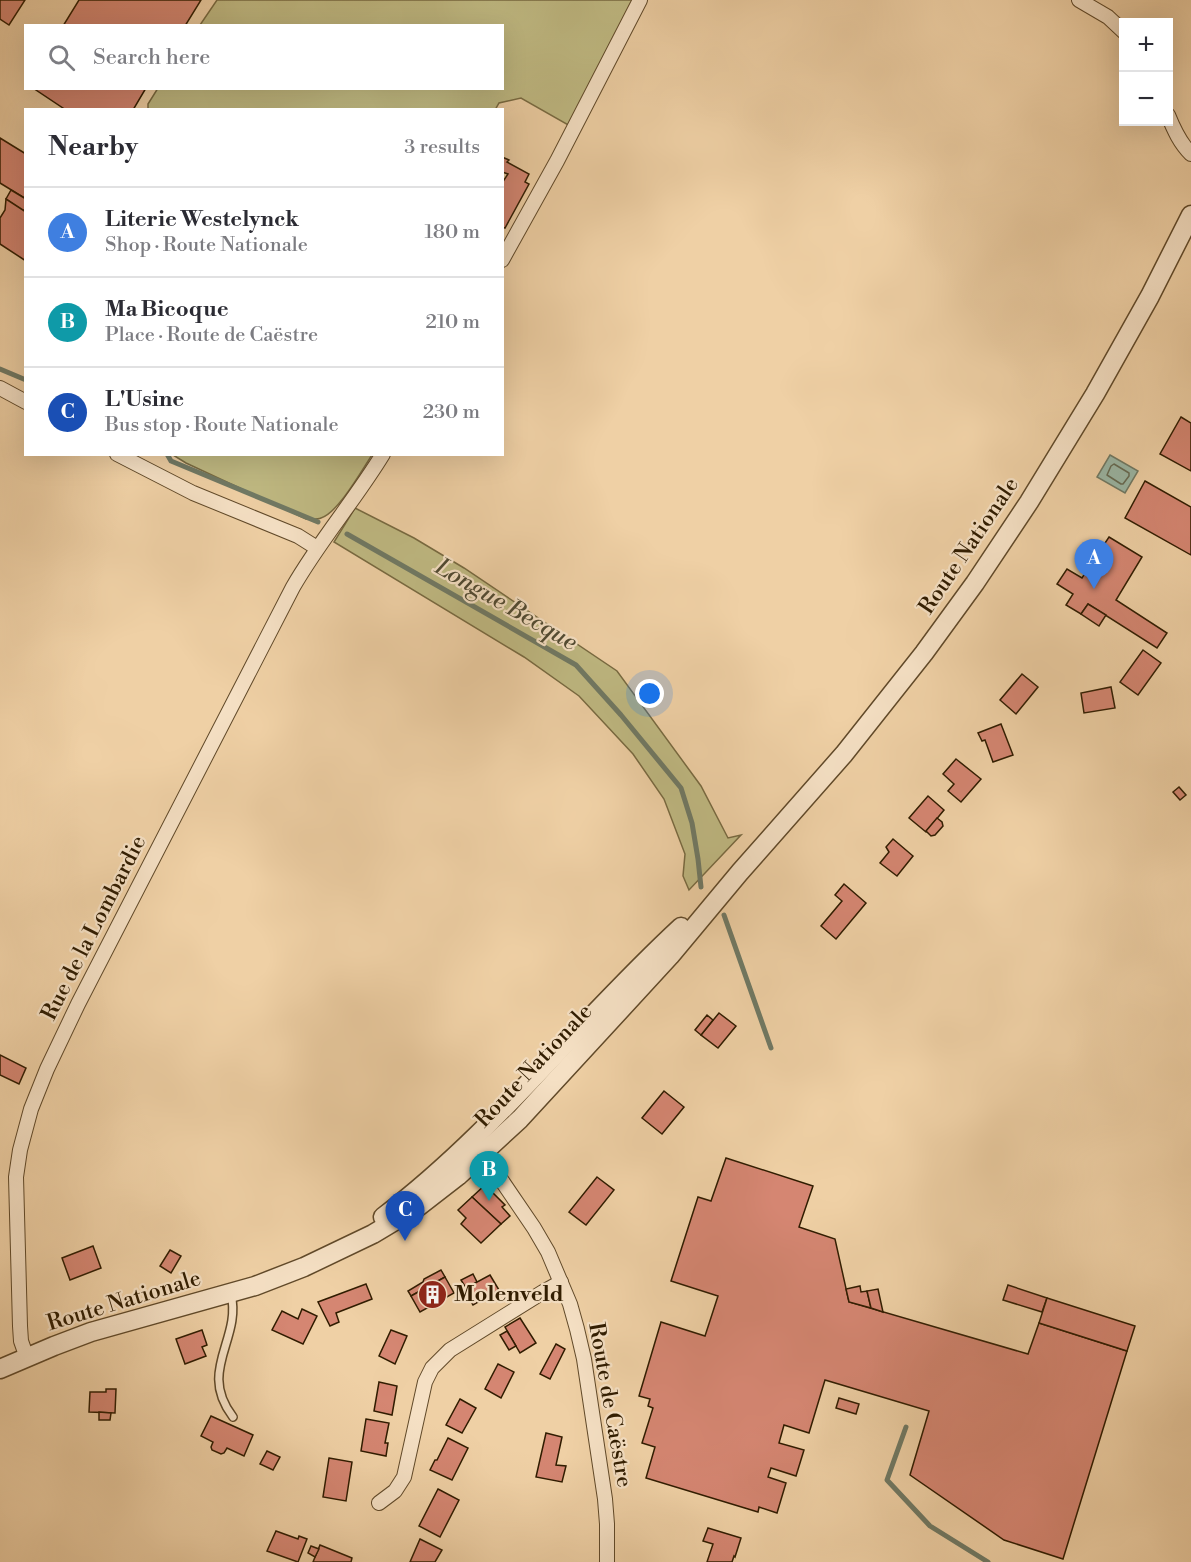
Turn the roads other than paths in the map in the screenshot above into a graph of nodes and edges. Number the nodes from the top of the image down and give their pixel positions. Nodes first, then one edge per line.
1 (640, 0) edge
2 (1079, 0) edge
3 (1119, 27) edge
4 (1172, 126) edge
5 (1191, 154) edge
6 (1191, 215) edge
7 (504, 256) edge
8 (0, 388) edge
9 (24, 401) edge
10 (121, 456) edge
11 (382, 456) edge
12 (317, 548) junction
13 (477, 1148) junction
14 (561, 1282) junction
15 (231, 1294) junction
16 (27, 1358) junction
17 (0, 1370) edge
18 (233, 1417) dead end
19 (379, 1503) dead end
20 (607, 1562) edge

1 - 7 street
2 - 3 street
4 - 5 street
6 - 13 street, Route Nationale
8 - 9 street
10 - 12 street
11 - 12 street, Rue de la Lombardie
12 - 16 street, Rue de la Lombardie
13 - 14 street, Route de Caëstre
13 - 15 street, Route Nationale
14 - 19 street
14 - 20 street, Route de Caëstre
15 - 16 street, Route Nationale
15 - 18 lane
16 - 17 street, Route Nationale

